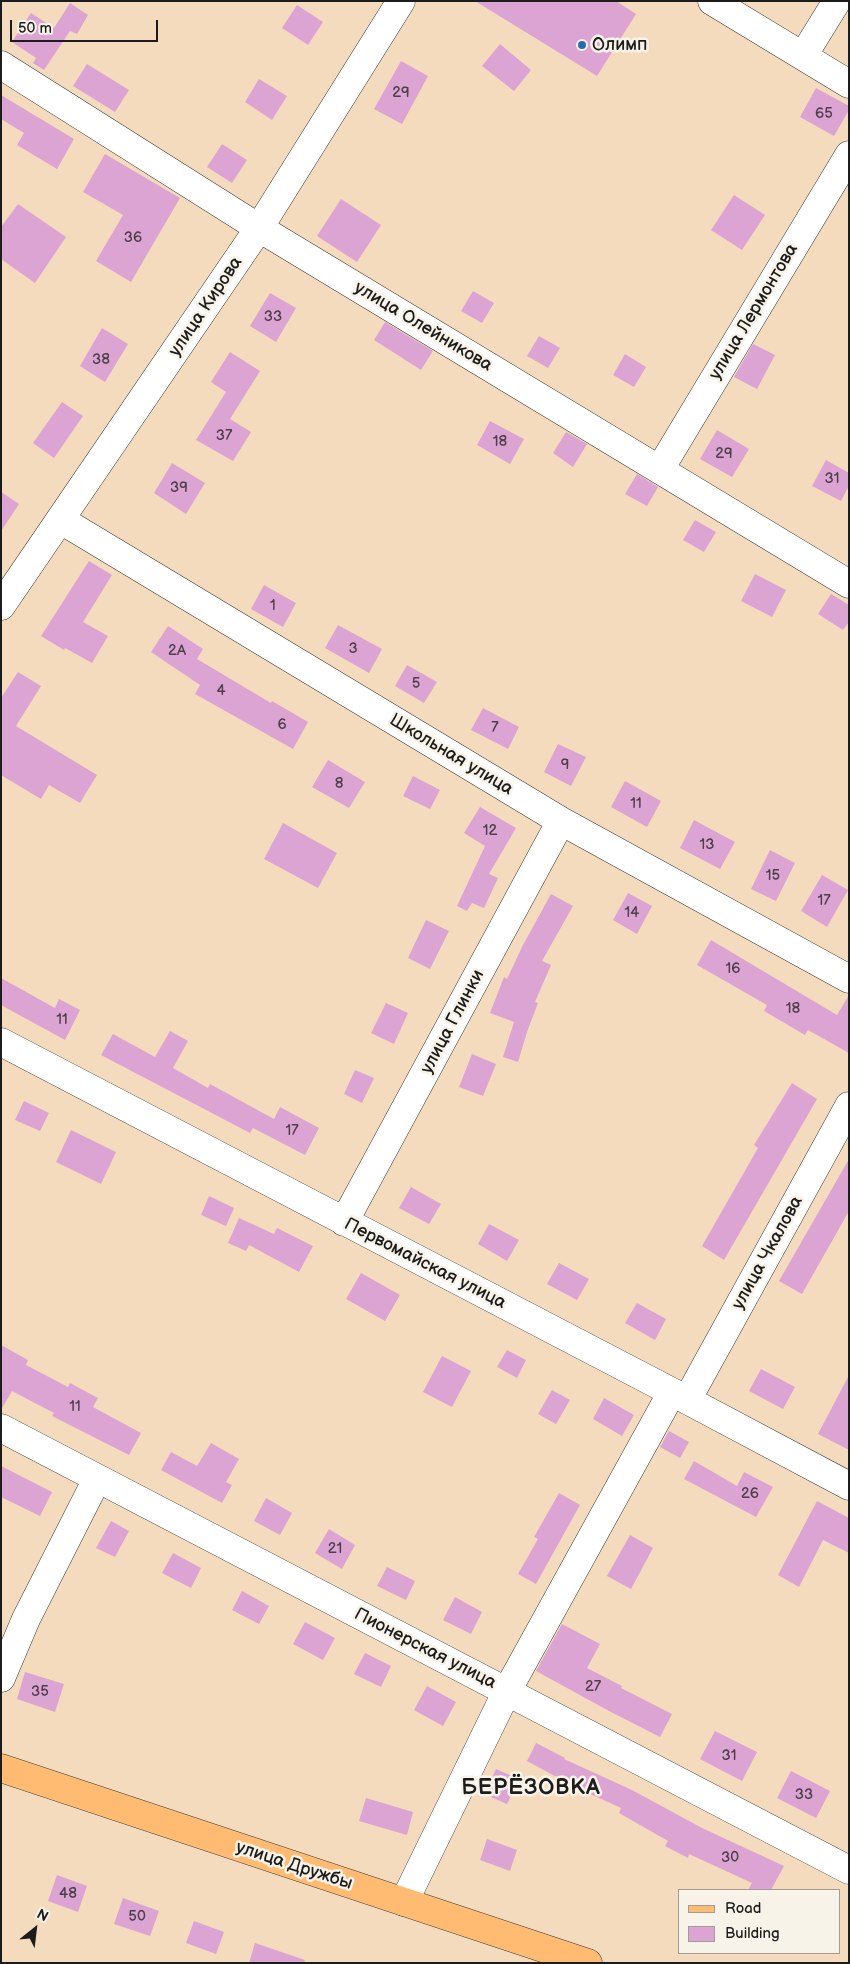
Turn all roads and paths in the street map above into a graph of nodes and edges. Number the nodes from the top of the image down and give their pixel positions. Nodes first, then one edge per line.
1 (401, 1) edge
2 (712, 1) edge
3 (837, 1) edge
4 (803, 56) junction
5 (1, 65) edge
6 (849, 84) edge
7 (849, 155) edge
8 (259, 228) junction
9 (660, 469) junction
10 (61, 520) junction
11 (849, 584) edge
12 (5, 595) edge
13 (561, 821) junction
14 (849, 979) edge
15 (1, 1042) edge
16 (849, 1106) edge
17 (344, 1222) junction
18 (680, 1396) junction
19 (1, 1428) edge
20 (97, 1480) junction
21 (849, 1486) edge
22 (1, 1678) edge
23 (507, 1691) junction
24 (1, 1768) edge
25 (849, 1870) edge
26 (404, 1902) junction
27 (588, 1963) edge

1 - 8 street, улица Кирова
2 - 4 street
3 - 4 street
4 - 6 street
5 - 8 street, улица Олейникова
7 - 9 street, улица Лермонтова
8 - 9 street, улица Олейникова
8 - 10 street, улица Кирова
9 - 11 street, улица Олейникова
10 - 12 street, улица Кирова
10 - 13 street, Школьная улица
13 - 14 street, Школьная улица
13 - 17 street, улица Глинки
15 - 17 street, Первомайская улица
16 - 18 street, улица Чкалова
17 - 18 street, Первомайская улица
18 - 21 street, Первомайская улица
18 - 23 street, улица Чкалова
19 - 20 street, Пионерская улица
20 - 22 street
20 - 23 street, Пионерская улица
23 - 25 street, Пионерская улица
23 - 26 street, улица Чкалова
24 - 26 main road, улица Дружбы
26 - 27 main road, улица Дружбы

